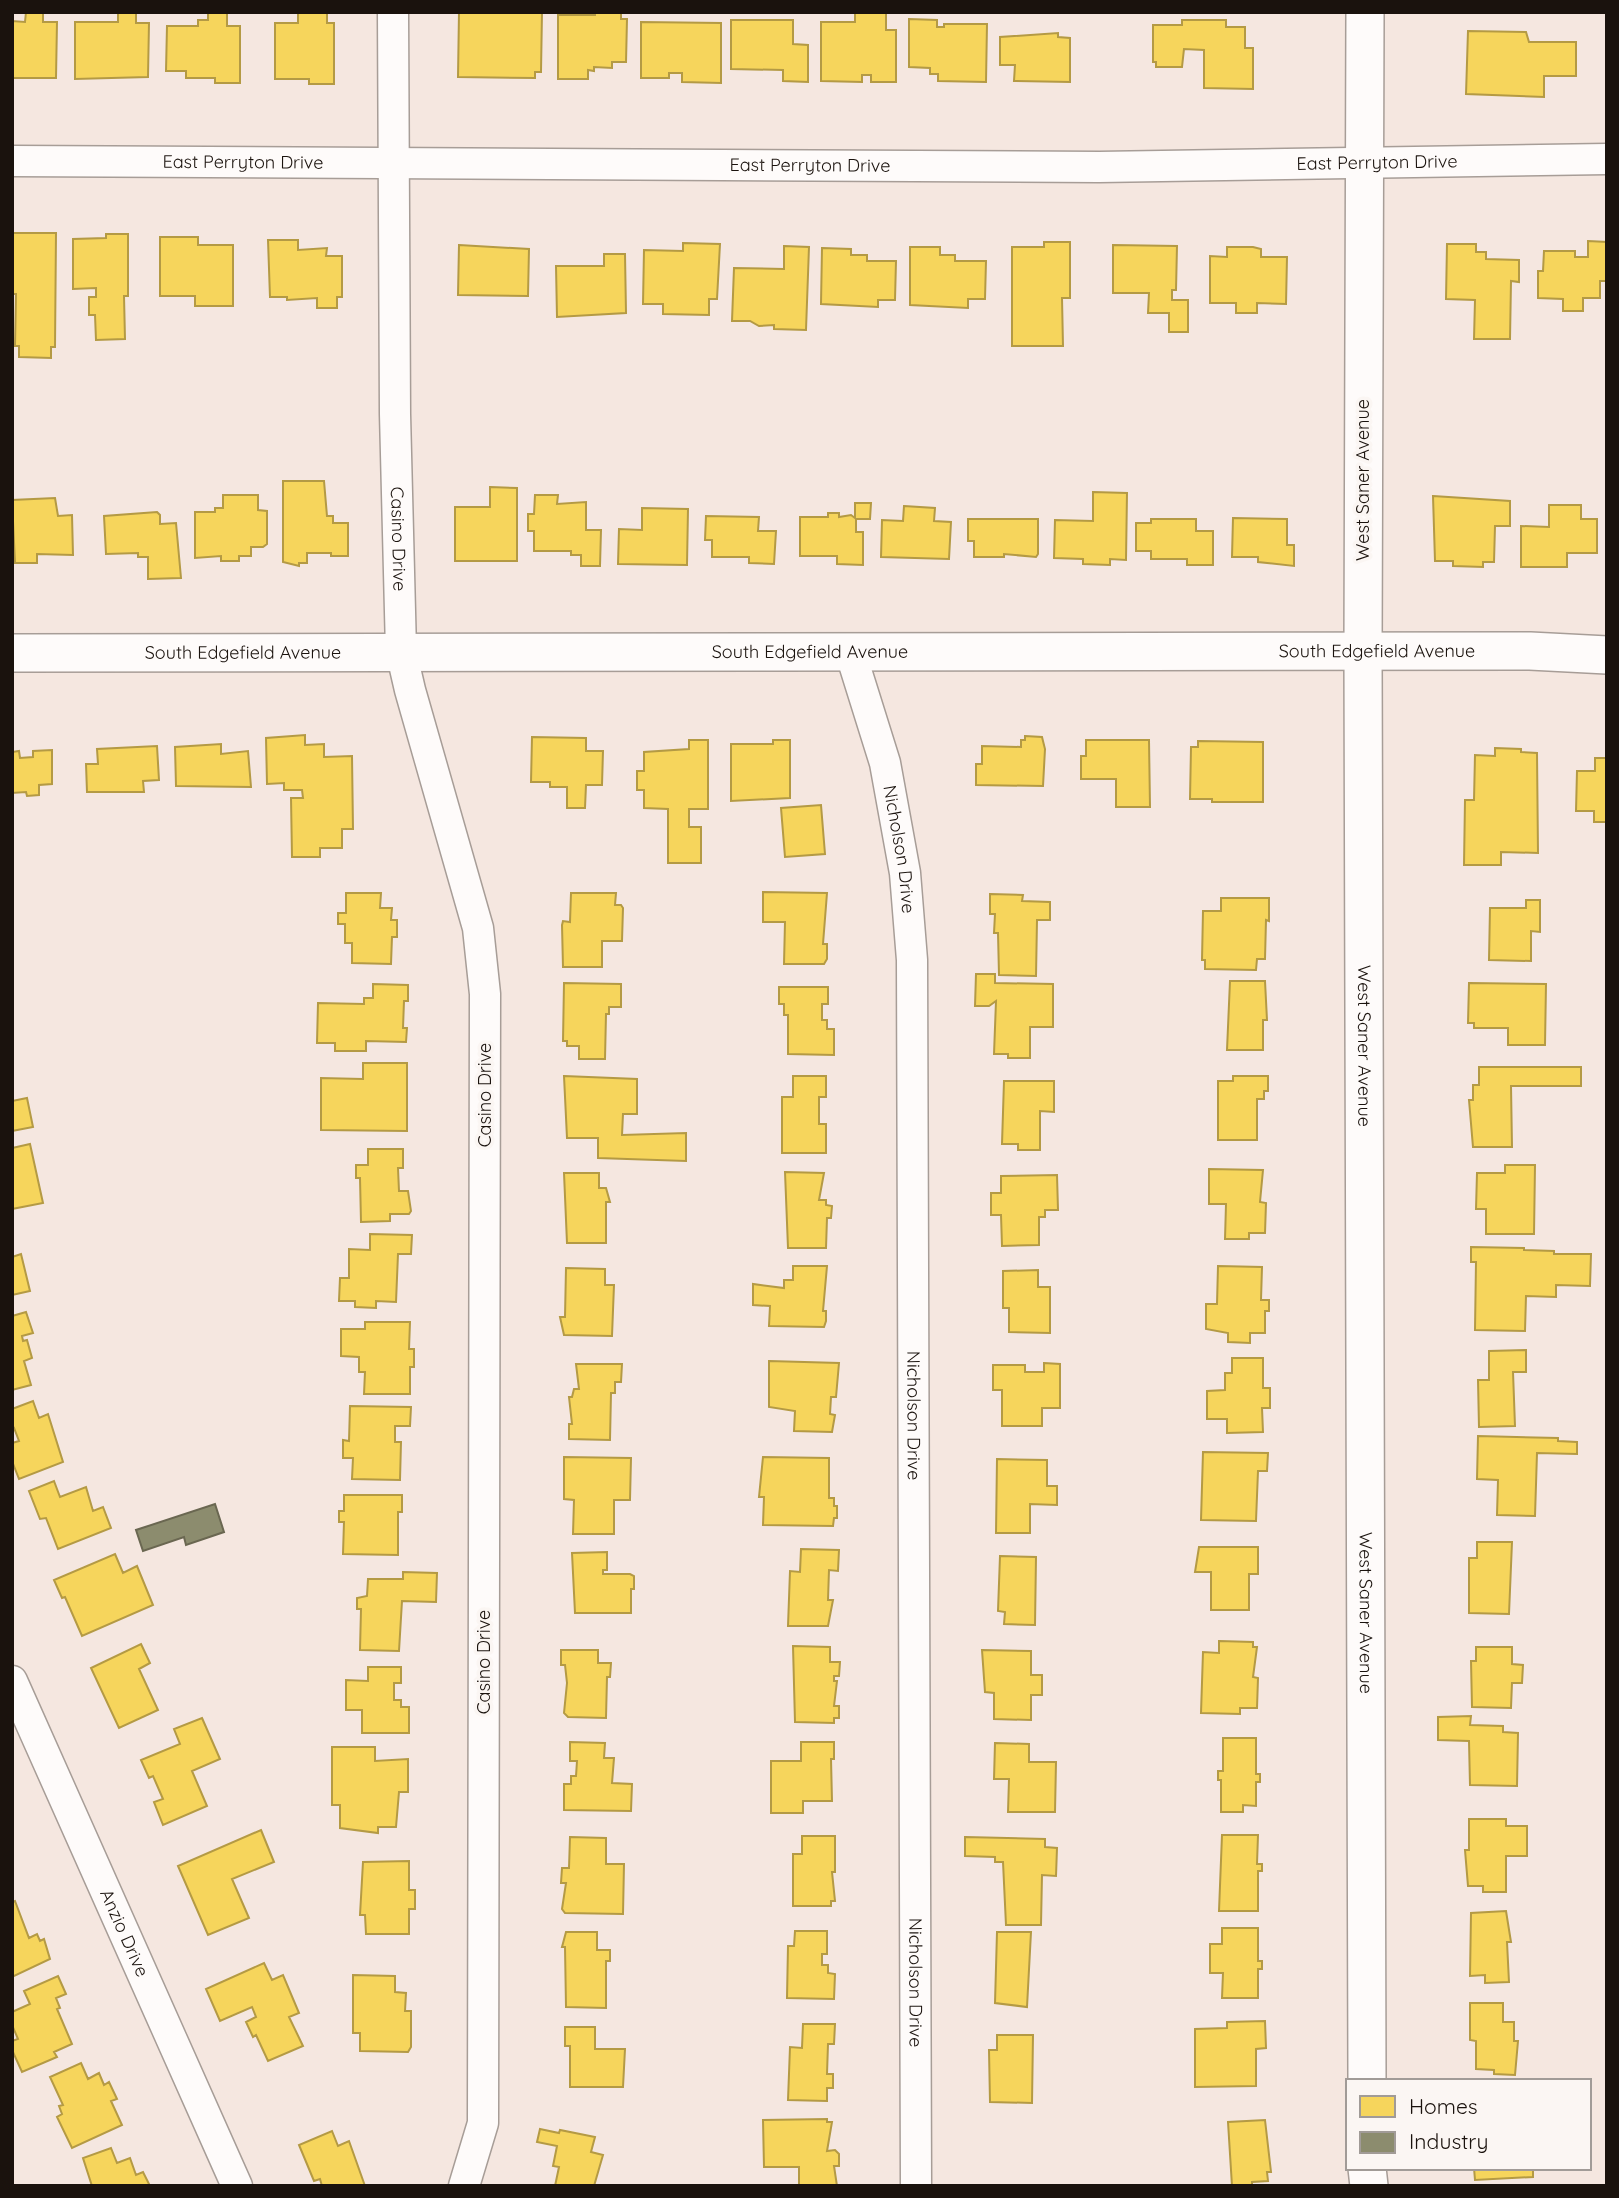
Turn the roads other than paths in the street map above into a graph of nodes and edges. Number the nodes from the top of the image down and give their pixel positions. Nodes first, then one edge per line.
1 (393, 12) edge
2 (1365, 12) edge
3 (1607, 159) edge
4 (12, 161) edge
5 (1364, 162) junction
6 (393, 164) junction
7 (401, 651) junction
8 (850, 651) junction
9 (1363, 652) junction
10 (12, 653) edge
11 (1607, 654) edge
12 (12, 1681) edge
13 (1367, 2079) edge
14 (237, 2186) edge
15 (464, 2186) edge
16 (916, 2186) edge

1 - 6 street, Casino Drive
2 - 5 street, West Saner Avenue
3 - 5 street, East Perryton Drive
4 - 6 street, East Perryton Drive
5 - 6 street, East Perryton Drive
5 - 9 street, West Saner Avenue
6 - 7 street, Casino Drive
7 - 8 street, South Edgefield Avenue
7 - 10 street, South Edgefield Avenue
7 - 15 street, Casino Drive
8 - 9 street, South Edgefield Avenue
8 - 16 street, Nicholson Drive
9 - 11 street, South Edgefield Avenue
9 - 13 street, West Saner Avenue
12 - 14 street, Anzio Drive

